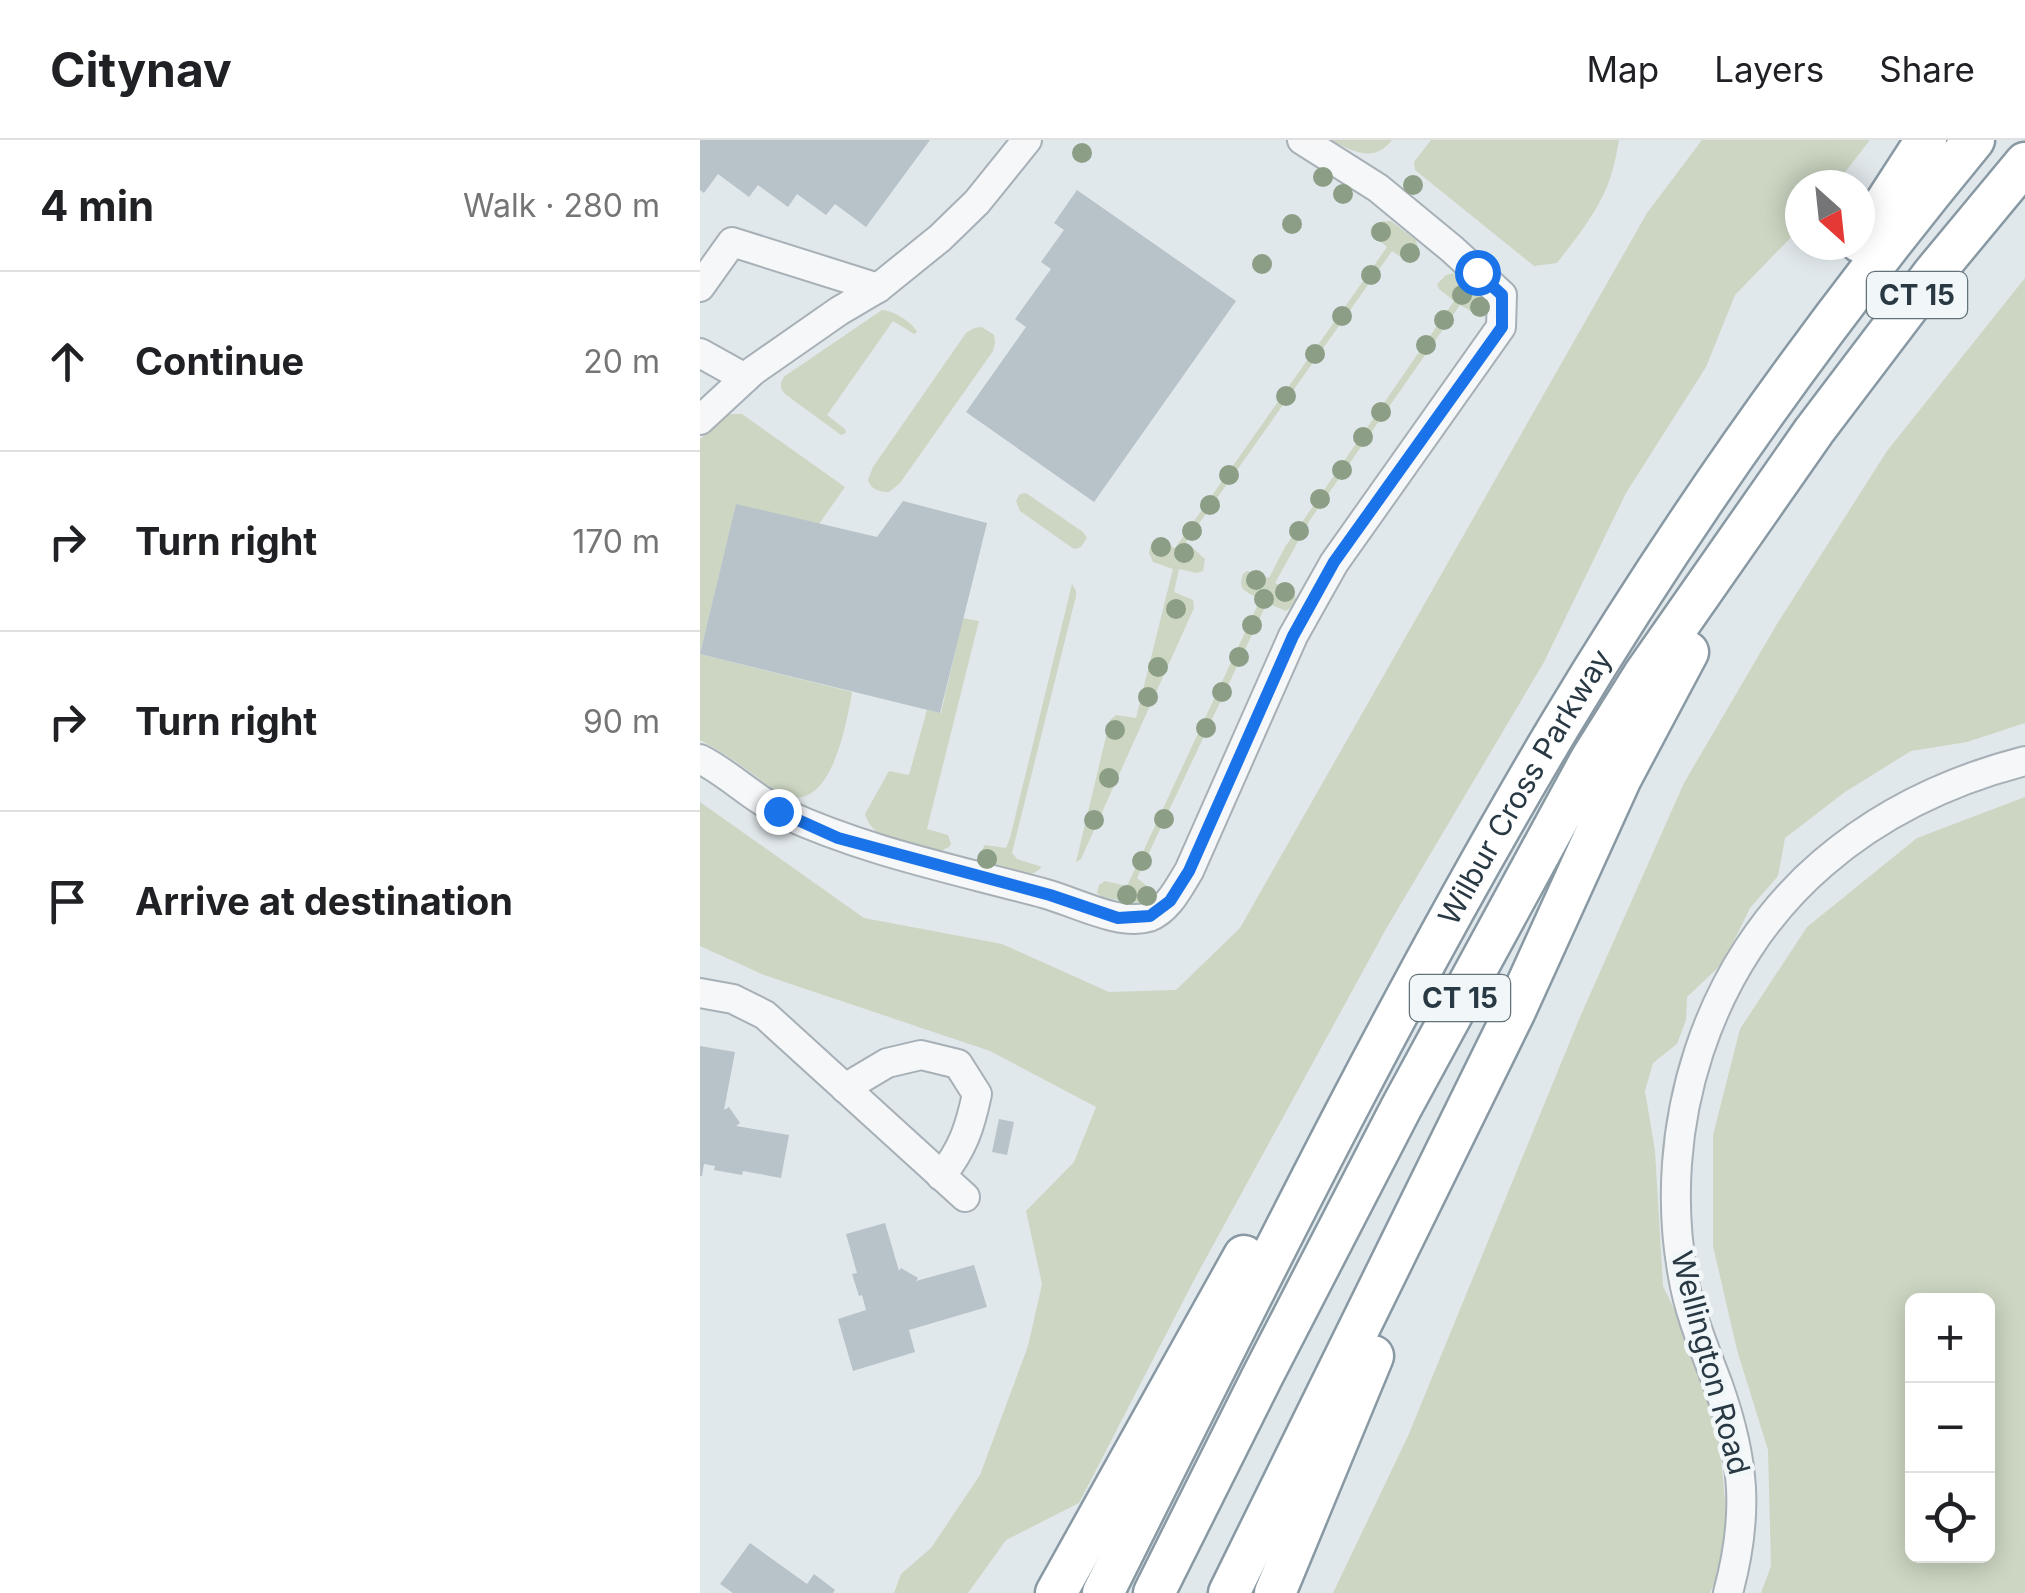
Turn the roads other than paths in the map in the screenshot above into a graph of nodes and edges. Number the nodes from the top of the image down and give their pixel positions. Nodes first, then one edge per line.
1 (1302, 140) edge
2 (1926, 140) edge
3 (1974, 140) edge
4 (1021, 142) edge
5 (2025, 163) edge
6 (1875, 218) edge
7 (1847, 260) edge
8 (700, 287) edge
9 (878, 288) junction
10 (700, 353) edge
11 (745, 378) junction
12 (700, 420) edge
13 (1814, 432) junction
14 (1668, 553) junction
15 (700, 759) edge
16 (2025, 762) edge
17 (1416, 981) junction
18 (700, 993) edge
19 (1516, 1011) junction
20 (845, 1088) junction
21 (941, 1176) junction
22 (965, 1197) dead end
23 (1056, 1593) edge
24 (1103, 1593) edge
25 (1154, 1593) edge
26 (1229, 1593) edge
27 (1275, 1593) edge
28 (1728, 1593) edge

1 - 15 street
2 - 6 highway
3 - 14 highway, Wilbur Cross Parkway / CT 15
4 - 9 street
5 - 13 highway, Wilbur Cross Parkway / CT 15
7 - 14 highway
8 - 9 street
9 - 11 street
10 - 11 street
11 - 12 street
13 - 19 highway
13 - 25 highway, Wilbur Cross Parkway / CT 15
14 - 17 highway, Wilbur Cross Parkway / CT 15
16 - 28 street, Wellington Road
17 - 23 highway
17 - 24 highway, Wilbur Cross Parkway / CT 15
18 - 20 street
19 - 26 highway
19 - 27 highway
20 - 21 street
20 - 21 street
21 - 22 street

